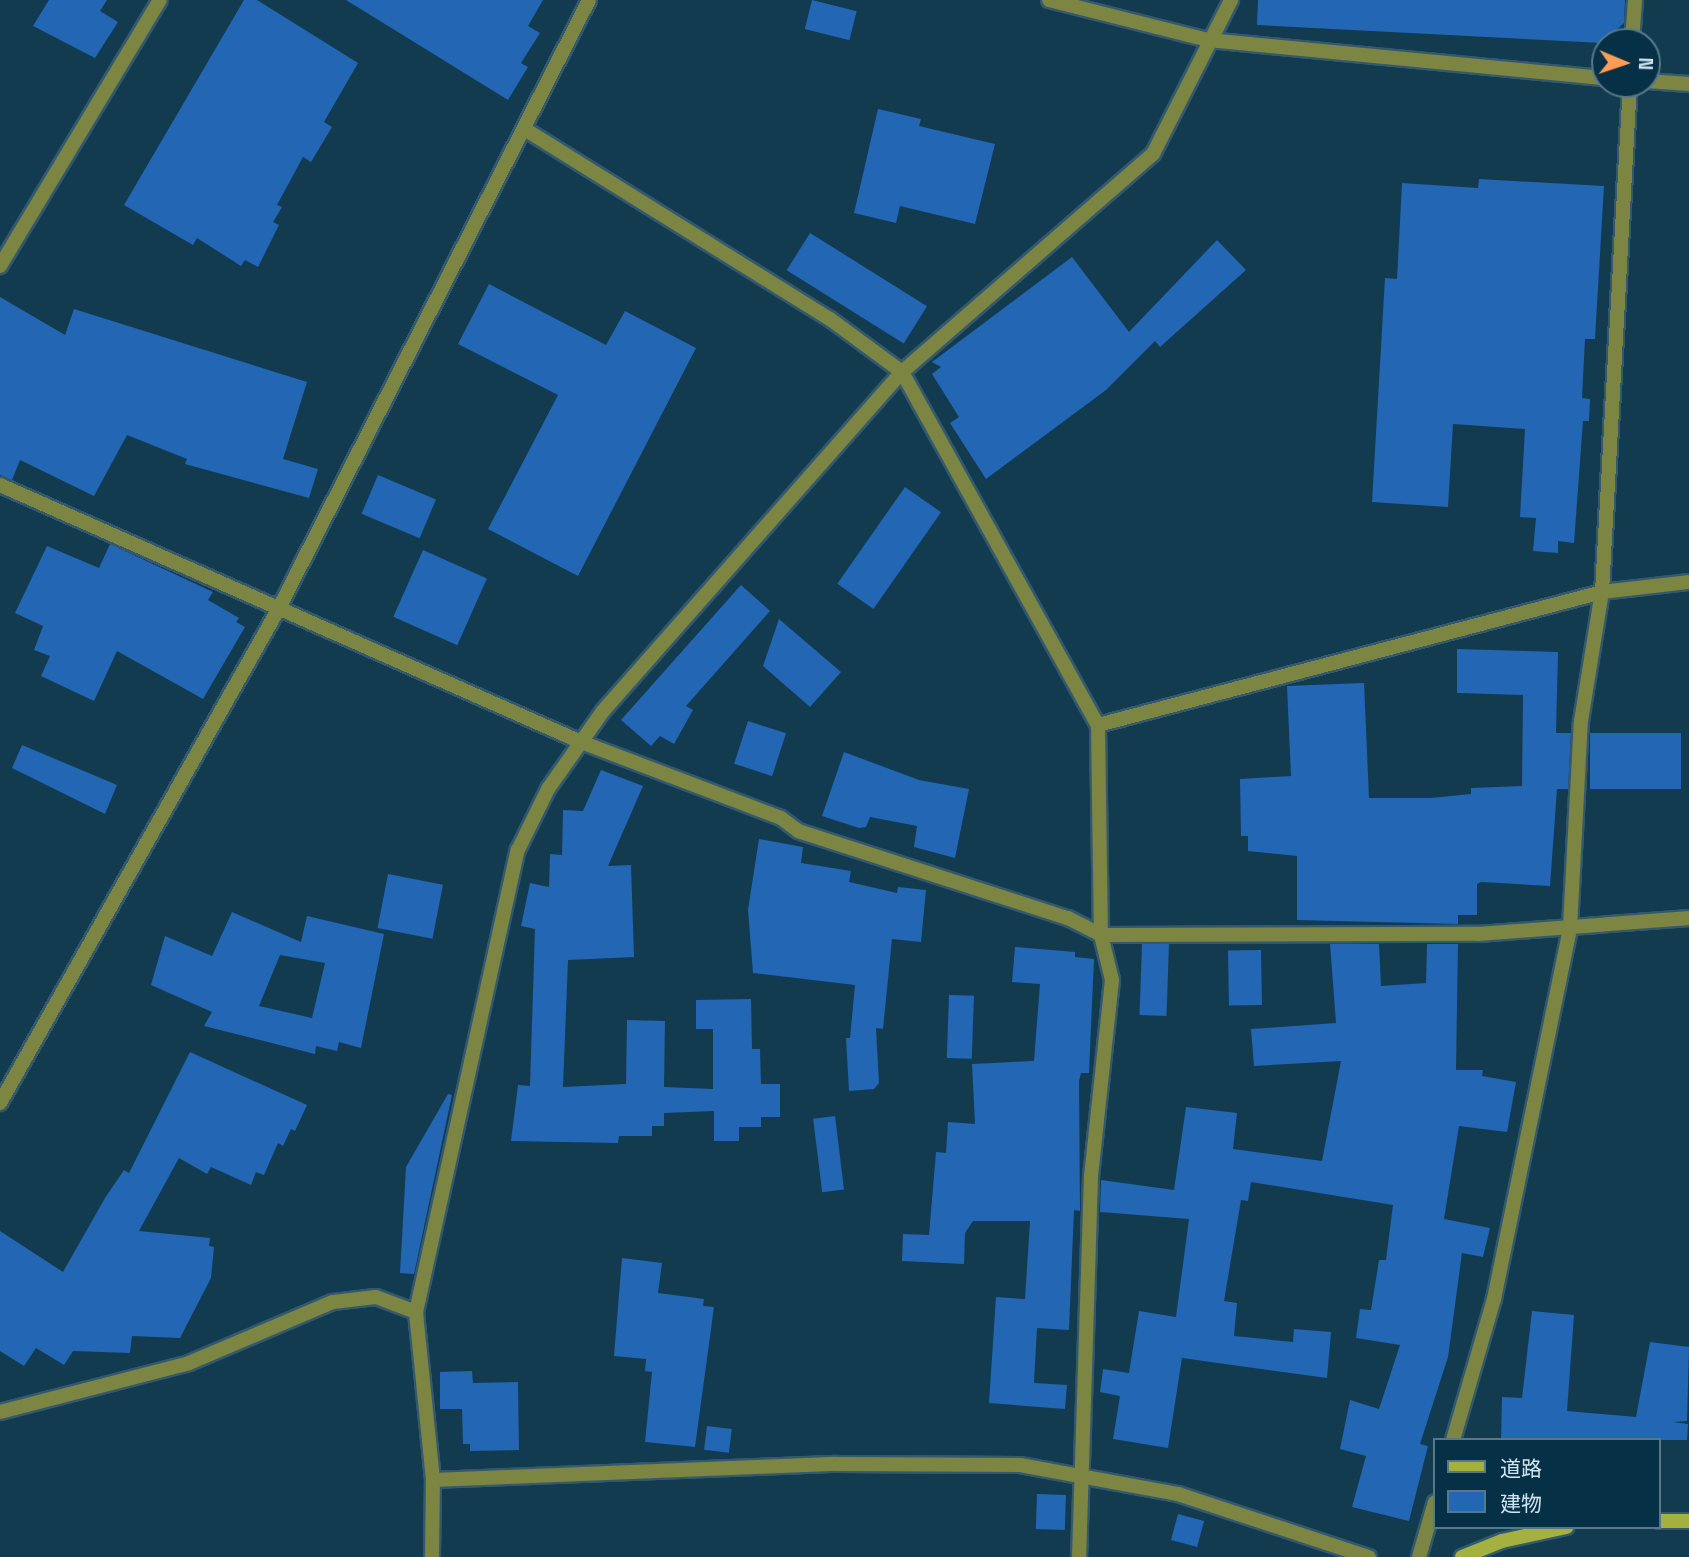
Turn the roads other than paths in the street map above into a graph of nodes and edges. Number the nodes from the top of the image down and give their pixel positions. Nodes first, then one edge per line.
1 (160, 0) edge
2 (589, 0) edge
3 (1049, 0) edge
4 (1231, 0) edge
5 (1635, 0) edge
6 (1633, 28) edge
7 (1208, 40) junction
8 (1591, 77) edge
9 (1661, 82) edge
10 (1689, 84) edge
11 (1629, 98) edge
12 (526, 130) junction
13 (0, 266) edge
14 (902, 372) junction
15 (0, 485) edge
16 (1689, 582) edge
17 (1602, 592) junction
18 (279, 608) junction
19 (1098, 725) junction
20 (581, 742) junction
21 (1689, 918) edge
22 (1570, 928) junction
23 (1101, 935) junction
24 (0, 1103) edge
25 (416, 1312) junction
26 (0, 1412) edge
27 (1454, 1438) edge
28 (1081, 1474) junction
29 (433, 1480) junction
30 (1434, 1505) edge
31 (1661, 1521) edge
32 (1689, 1521) edge
33 (1557, 1529) edge
34 (432, 1557) edge
35 (1079, 1557) edge
36 (1369, 1557) edge
37 (1419, 1557) edge
38 (1462, 1557) edge

1 - 13 street
2 - 12 street
3 - 7 street
4 - 7 street
5 - 6 street
7 - 8 street
7 - 14 street
9 - 10 street
11 - 17 street
12 - 14 street
12 - 18 street
14 - 19 street
14 - 20 street
15 - 18 street
16 - 17 street
17 - 19 street
17 - 22 street
18 - 20 street
18 - 24 street
19 - 23 street
20 - 23 street
20 - 25 street
21 - 22 street
22 - 23 street
22 - 27 street
23 - 28 street
25 - 26 street
25 - 29 street
28 - 29 street
28 - 35 street
28 - 36 street
29 - 34 street
30 - 37 street
31 - 32 main road
33 - 38 main road

